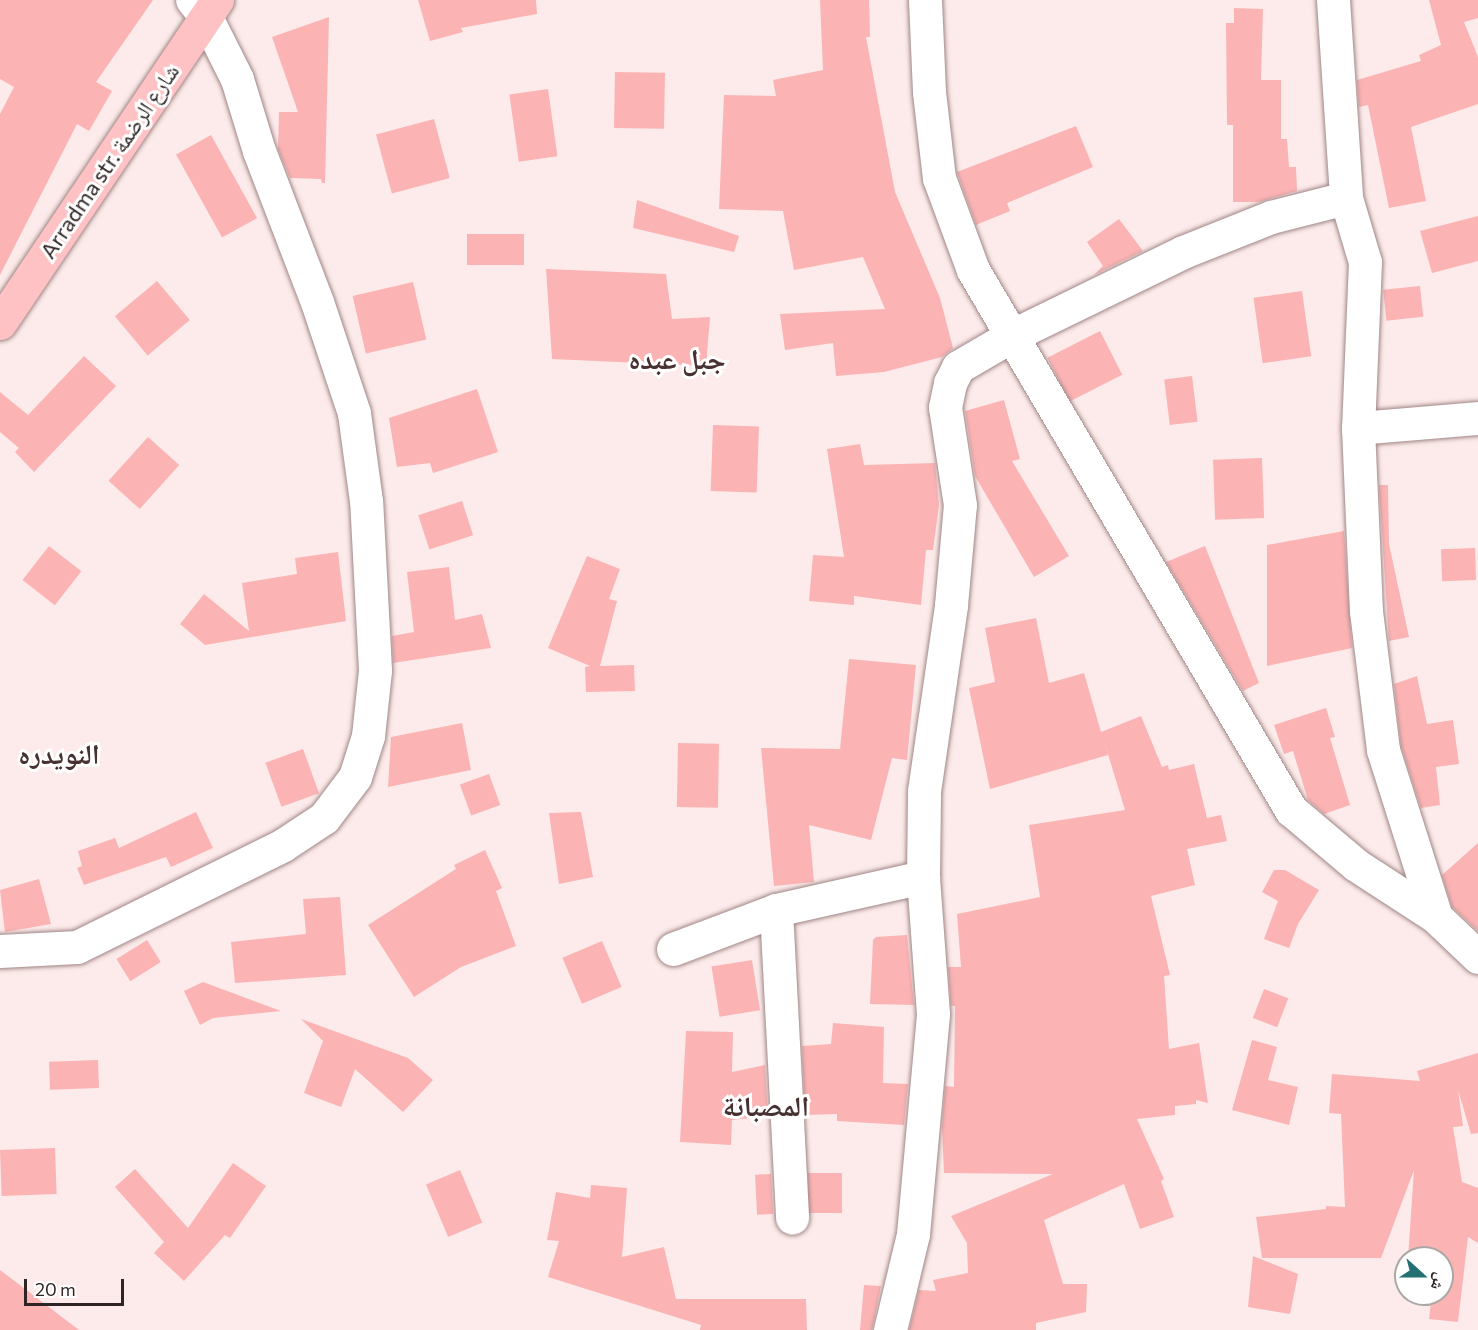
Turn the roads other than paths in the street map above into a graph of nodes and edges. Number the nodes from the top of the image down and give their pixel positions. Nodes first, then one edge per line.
1 (925, 0) edge
2 (1333, 0) edge
3 (205, 6) edge
4 (1346, 198) junction
5 (0, 323) edge
6 (1013, 335) junction
7 (1478, 418) edge
8 (1358, 428) junction
9 (923, 877) junction
10 (776, 910) junction
11 (1436, 917) junction
12 (673, 949) dead end
13 (0, 951) edge
14 (1478, 957) edge
15 (792, 1218) dead end
16 (890, 1330) edge

1 - 6 street
2 - 4 street
3 - 5 main road, Arradma str. شارع الرضمة
3 - 13 street
4 - 6 street
4 - 8 street
6 - 9 street
6 - 11 street
7 - 8 street
8 - 11 street
9 - 10 street
9 - 16 street
10 - 12 street
10 - 15 street
11 - 14 street

